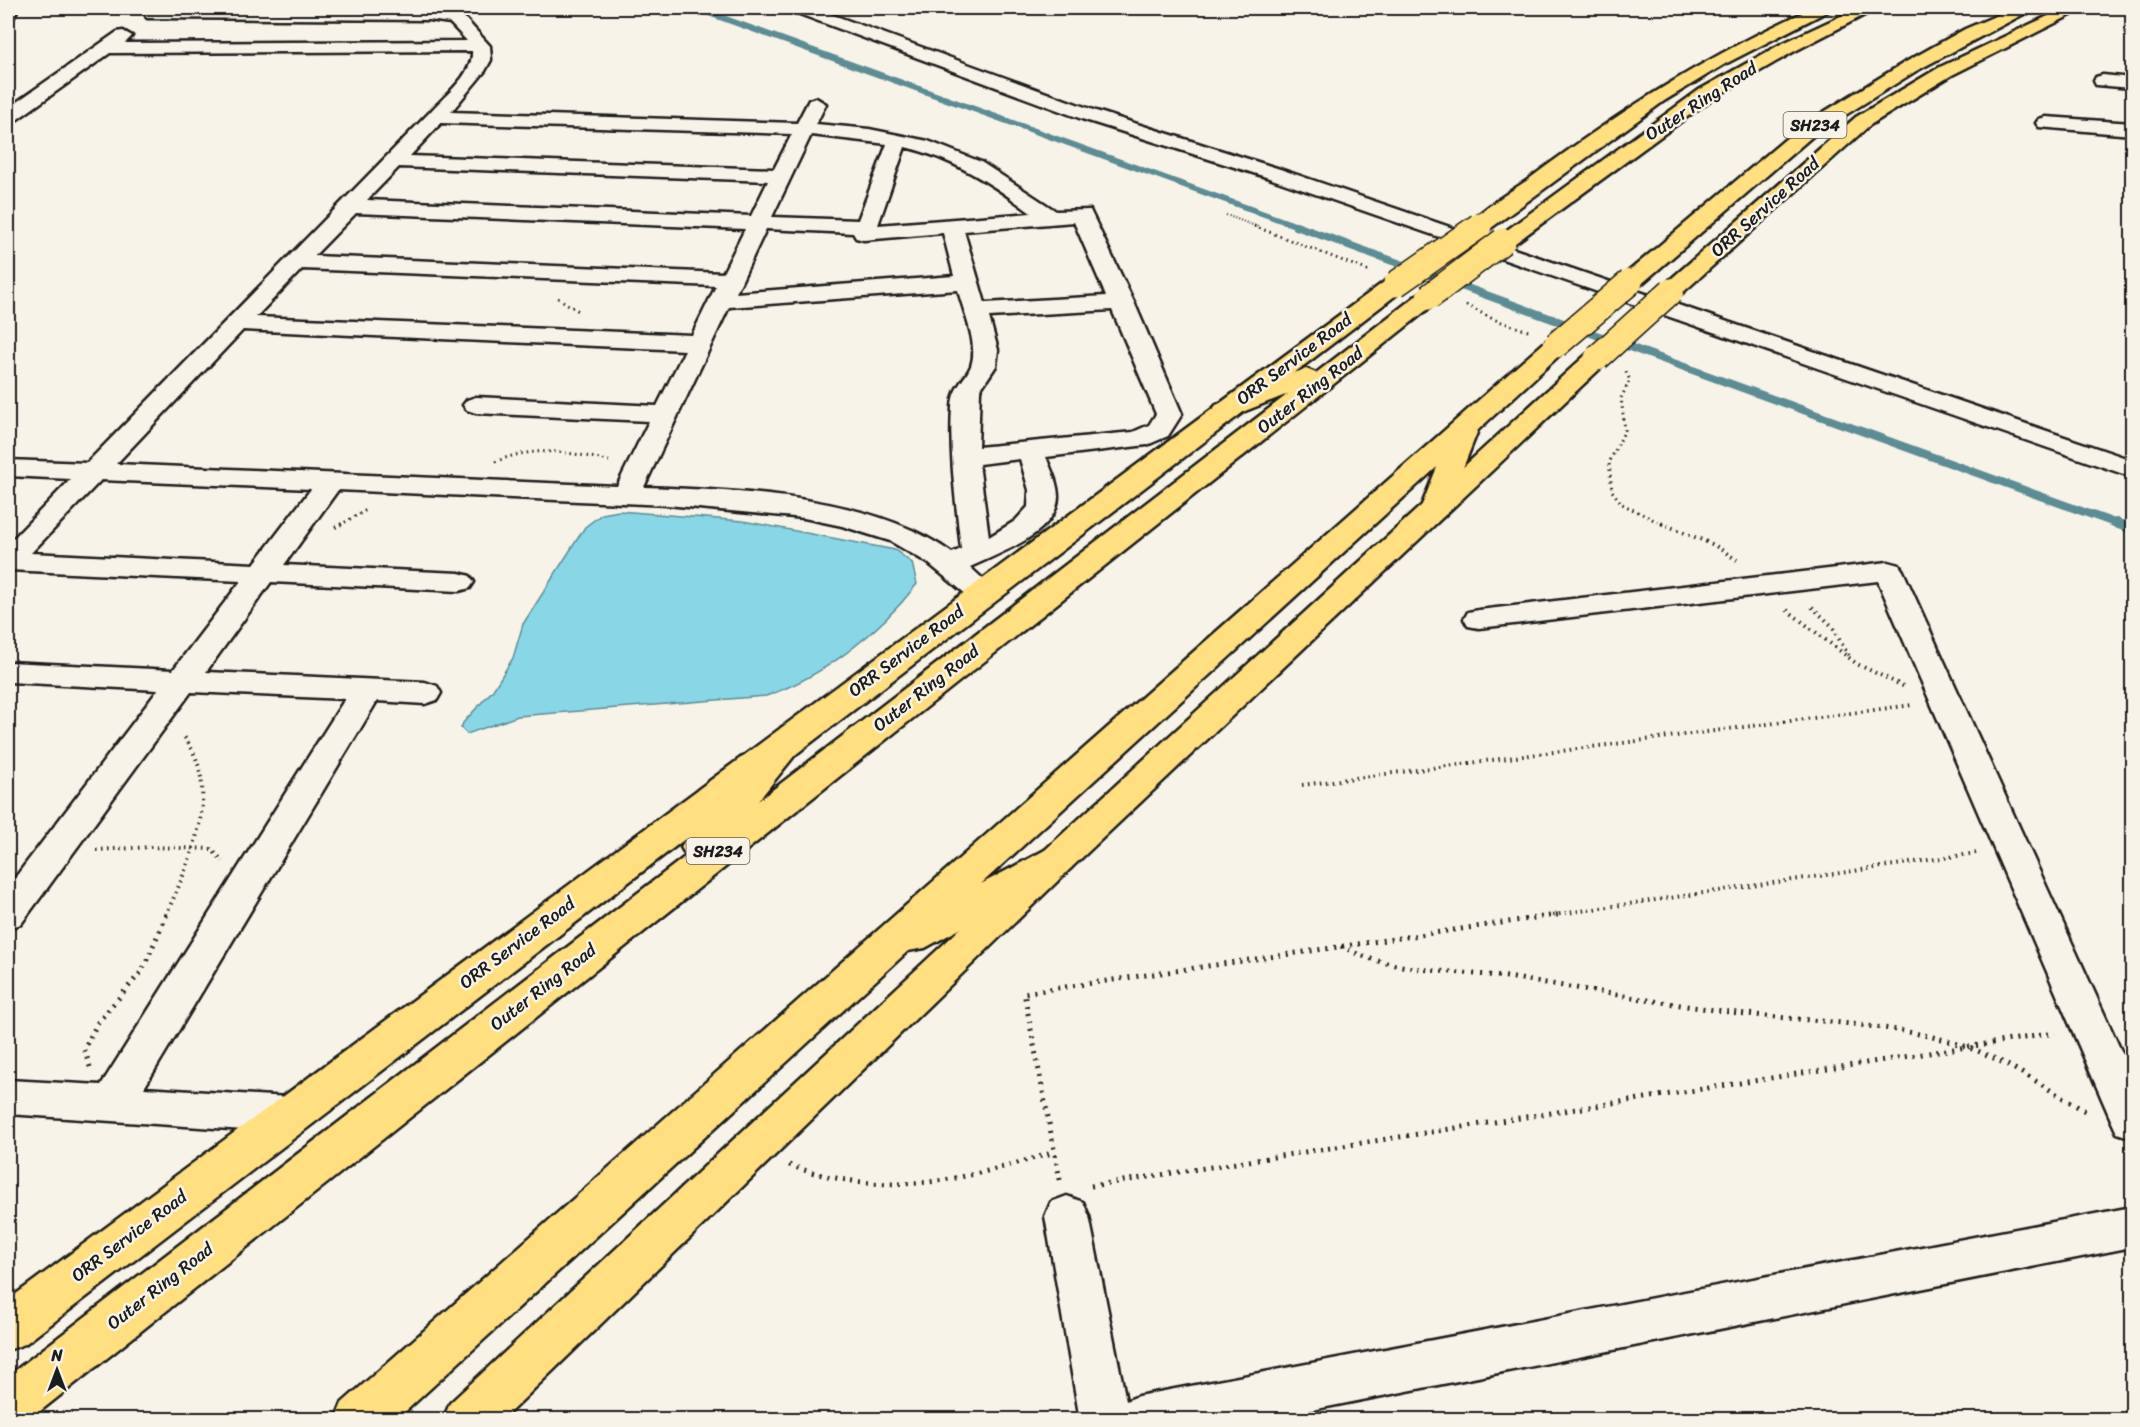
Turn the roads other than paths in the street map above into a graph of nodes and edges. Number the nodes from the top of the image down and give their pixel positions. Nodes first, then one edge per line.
1 (9, 8) edge
2 (800, 8) edge
3 (1826, 8) edge
4 (1870, 8) edge
5 (2027, 8) edge
6 (2077, 8) edge
7 (8, 13) edge
8 (147, 18) edge
9 (481, 46) junction
10 (106, 48) junction
11 (2103, 81) dead end
12 (2133, 83) edge
13 (816, 104) dead end
14 (8, 117) edge
15 (436, 117) junction
16 (2046, 123) dead end
17 (804, 129) junction
18 (2133, 129) edge
19 (898, 140) junction
20 (393, 161) junction
21 (782, 174) junction
22 (349, 206) junction
23 (1052, 218) junction
24 (758, 223) junction
25 (952, 226) junction
26 (867, 227) junction
27 (295, 262) junction
28 (968, 282) junction
29 (726, 290) junction
30 (1122, 303) junction
31 (977, 311) junction
32 (237, 323) junction
33 (700, 344) junction
34 (1347, 360) junction
35 (476, 405) dead end
36 (1225, 411) junction
37 (666, 414) junction
38 (1468, 423) junction
39 (1031, 451) junction
40 (965, 457) junction
41 (8, 468) edge
42 (2133, 469) edge
43 (94, 471) junction
44 (330, 482) junction
45 (626, 496) junction
46 (1434, 510) junction
47 (976, 552) junction
48 (8, 560) edge
49 (949, 565) junction
50 (262, 573) junction
51 (459, 582) dead end
52 (983, 593) junction
53 (1479, 619) dead end
54 (8, 672) edge
55 (182, 681) junction
56 (368, 690) junction
57 (425, 693) dead end
58 (794, 735) junction
59 (1058, 859) junction
60 (656, 899) junction
61 (8, 914) edge
62 (866, 963) junction
63 (103, 1091) junction
64 (8, 1097) edge
65 (289, 1115) junction
66 (2133, 1120) edge
67 (1064, 1203) road end
68 (2133, 1227) edge
69 (8, 1329) edge
70 (8, 1406) edge
71 (359, 1419) edge
72 (467, 1419) edge
73 (1105, 1419) edge
74 (1138, 1419) edge

1 - 7 street
2 - 42 street
3 - 36 main road, ORR Service Road, bridge
4 - 34 main road, Outer Ring Road / SH234, bridge
5 - 38 main road, SH234, bridge
6 - 46 main road, ORR Service Road, bridge
8 - 9 street
8 - 10 street
9 - 10 street
9 - 15 street
10 - 14 street
11 - 12 street
13 - 17 street
15 - 17 street
15 - 20 street
16 - 18 street
17 - 19 street
17 - 21 street
19 - 23 street
19 - 26 street
20 - 21 street
20 - 22 street
21 - 24 street
22 - 24 street
22 - 27 street
23 - 25 street
23 - 30 street
24 - 26 street
24 - 29 street
25 - 26 street
25 - 28 street
27 - 29 street
27 - 32 street
28 - 29 street
28 - 31 street
29 - 33 street
30 - 31 street
30 - 39 street
31 - 40 street
32 - 33 street
32 - 43 street
33 - 37 street
34 - 36 main road
34 - 60 main road, Outer Ring Road / SH234
35 - 37 street
36 - 52 main road, ORR Service Road
37 - 45 street
38 - 46 main road
38 - 62 main road, SH234
39 - 40 street
39 - 47 street
40 - 47 street
41 - 43 street
43 - 44 street
43 - 48 street
44 - 45 street
44 - 50 street
45 - 49 street
46 - 59 main road, ORR Service Road
47 - 49 street
48 - 50 street
49 - 52 street
50 - 51 street
50 - 55 street
52 - 58 main road, ORR Service Road
53 - 66 street
54 - 55 street
55 - 56 street
55 - 61 street
56 - 57 street
56 - 63 street
58 - 60 main road
58 - 65 main road, ORR Service Road
59 - 62 main road
59 - 72 main road, ORR Service Road
60 - 70 main road, Outer Ring Road / SH234
62 - 71 main road, SH234
63 - 64 street
63 - 65 street
65 - 69 main road, ORR Service Road
67 - 73 street
68 - 74 street

